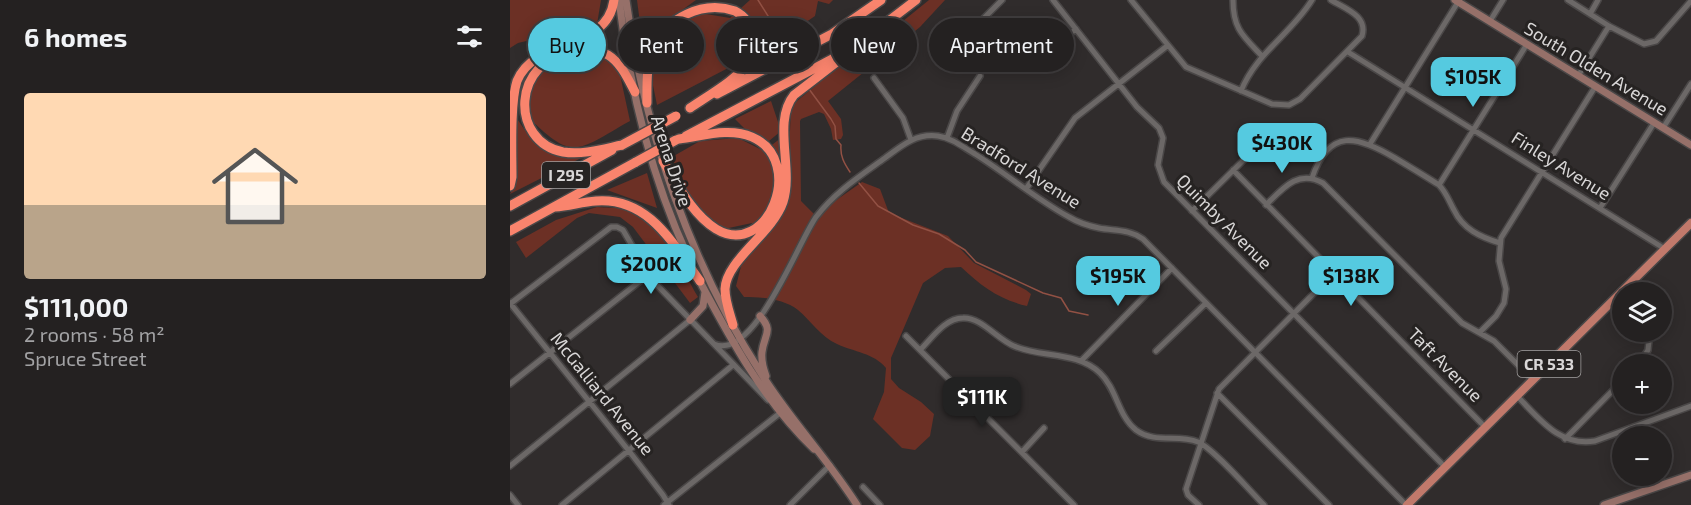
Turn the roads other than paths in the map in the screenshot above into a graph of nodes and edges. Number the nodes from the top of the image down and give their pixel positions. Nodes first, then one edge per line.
1 (614, 0) edge
2 (619, 0) edge
3 (626, 0) edge
4 (881, 0) edge
5 (916, 0) edge
6 (1002, 0) edge
7 (1053, 0) edge
8 (1142, 0) edge
9 (1233, 0) edge
10 (1312, 0) edge
11 (1331, 0) edge
12 (1503, 0) edge
13 (1568, 0) edge
14 (1598, 0) edge
15 (1456, 1) edge
16 (1691, 1) edge
17 (1133, 3) edge
18 (1590, 14) junction
19 (894, 18) edge
20 (984, 18) edge
21 (1490, 21) junction
22 (1609, 26) junction
23 (1076, 29) joint
24 (1527, 44) junction
25 (1167, 46) junction
26 (1348, 52) junction
27 (1262, 56) junction
28 (831, 59) edge
29 (831, 66) edge
30 (980, 76) dead end
31 (1578, 76) junction
32 (874, 78) dead end
33 (1119, 83) junction
34 (1691, 84) edge
35 (1405, 87) junction
36 (1595, 87) junction
37 (635, 92) junction
38 (1241, 92) junction
39 (647, 104) junction
40 (690, 108) junction
41 (1654, 123) junction
42 (1663, 128) junction
43 (1474, 129) junction
44 (1268, 135) dead end
45 (947, 138) junction
46 (678, 140) junction
47 (911, 140) junction
48 (1370, 144) junction
49 (622, 145) junction
50 (1691, 145) edge
51 (663, 161) junction
52 (1233, 170) junction
53 (1543, 172) junction
54 (1312, 178) junction
55 (1439, 185) junction
56 (510, 186) edge
57 (1026, 189) junction
58 (1266, 204) junction
59 (510, 206) edge
60 (555, 207) junction
61 (1600, 208) junction
62 (1192, 211) junction
63 (1691, 223) edge
64 (510, 231) edge
65 (1500, 243) junction
66 (1665, 249) junction
67 (1172, 268) junction
68 (1334, 273) junction
69 (649, 274) junction
70 (700, 281) junction
71 (1633, 282) edge
72 (705, 290) junction
73 (1206, 303) junction
74 (1612, 303) edge
75 (510, 304) edge
76 (1294, 314) junction
77 (760, 316) junction
78 (690, 320) junction
79 (733, 325) junction
80 (1480, 332) junction
81 (906, 336) dead end
82 (741, 339) junction
83 (714, 344) junction
84 (734, 344) junction
85 (920, 350) junction
86 (1156, 351) dead end
87 (550, 352) junction
88 (1255, 352) junction
89 (1081, 361) junction
90 (734, 365) junction
91 (1533, 380) junction
92 (510, 384) edge
93 (772, 389) junction
94 (1612, 391) edge
95 (1217, 393) junction
96 (1517, 396) junction
97 (589, 402) junction
98 (774, 406) junction
99 (1691, 406) edge
100 (780, 413) junction
101 (1485, 427) junction
102 (1044, 428) dead end
103 (1565, 439) junction
104 (1201, 443) junction
105 (629, 451) junction
106 (1022, 452) junction
107 (830, 465) junction
108 (510, 466) edge
109 (1445, 467) junction
110 (1691, 474) edge
111 (863, 488) dead end
112 (510, 495) edge
113 (666, 504) edge
114 (518, 505) edge
115 (562, 505) edge
116 (790, 505) edge
117 (857, 505) edge
118 (880, 505) edge
119 (1074, 505) edge
120 (1199, 505) edge
121 (1264, 505) edge
122 (1329, 505) edge
123 (1407, 505) edge
124 (1604, 505) edge

1 - 56 highway
2 - 37 main road, Arena Drive
3 - 39 main road, Arena Drive
4 - 40 highway, I 295
5 - 19 highway, I 295
6 - 20 street
7 - 23 street, Quimby Avenue
8 - 17 street
9 - 27 street
10 - 27 street
11 - 26 street
12 - 21 street
13 - 18 street
14 - 18 street
15 - 21 main road, South Olden Avenue
15 - 35 street
16 - 22 street
17 - 25 street
18 - 22 street
21 - 24 main road, South Olden Avenue
22 - 31 street
23 - 33 street, Quimby Avenue
24 - 31 main road, South Olden Avenue
24 - 43 street
25 - 33 street
25 - 38 street
26 - 35 street, Finley Avenue
26 - 38 street
27 - 38 street
28 - 46 highway, I 295
29 - 79 highway
30 - 45 street
31 - 36 main road, South Olden Avenue
32 - 47 street
33 - 57 street
33 - 62 street, Quimby Avenue
34 - 42 street
35 - 43 street, Finley Avenue
35 - 48 street
36 - 41 main road, South Olden Avenue
36 - 53 street
37 - 49 highway
37 - 70 main road, Arena Drive
39 - 40 highway
39 - 51 main road, Arena Drive
40 - 49 highway, I 295, bridge
41 - 42 main road, South Olden Avenue
41 - 61 street
42 - 50 main road, South Olden Avenue
43 - 53 street, Finley Avenue
43 - 55 street
44 - 52 street
45 - 47 street, Bradford Avenue
45 - 57 street, Bradford Avenue
46 - 51 highway
46 - 60 highway, I 295, bridge
47 - 77 street, Bradford Avenue
48 - 54 street
48 - 55 street
49 - 59 highway, I 295
51 - 79 main road, Arena Drive
52 - 58 street, Taft Avenue
52 - 62 street
53 - 61 street, Finley Avenue
53 - 65 street
54 - 58 street
54 - 80 street
55 - 65 street
57 - 67 street, Bradford Avenue
58 - 68 street, Taft Avenue
60 - 64 highway, I 295
60 - 70 highway
61 - 66 street, Finley Avenue
62 - 76 street, Quimby Avenue
63 - 66 main road, CR 533
65 - 80 street
66 - 71 main road, CR 533
67 - 73 street, Bradford Avenue
67 - 89 street
68 - 76 street
68 - 101 street, Taft Avenue
69 - 75 street
69 - 78 street
69 - 87 street
70 - 72 main road, Arena Drive
72 - 78 main road
72 - 84 main road, Arena Drive
73 - 86 street
73 - 88 street, Bradford Avenue
74 - 91 main road, CR 533
75 - 87 street, McGalliard Avenue
76 - 88 street
76 - 109 street, Quimby Avenue
77 - 82 street, Bradford Avenue
77 - 93 main road
78 - 83 street
78 - 97 street
79 - 82 main road, Arena Drive
80 - 91 street
81 - 85 street
82 - 84 street, Bradford Avenue
82 - 93 main road, Arena Drive
83 - 84 street
83 - 90 street
84 - 98 main road, Arena Drive
85 - 89 street
85 - 106 street
87 - 92 street
87 - 97 street, McGalliard Avenue
88 - 95 street
88 - 123 street, Bradford Avenue
89 - 104 street
90 - 98 street
90 - 105 street
91 - 96 main road, CR 533
93 - 107 main road, Arena Drive
94 - 103 street
95 - 104 street
95 - 122 street
96 - 101 main road, CR 533
96 - 103 street
97 - 105 street, McGalliard Avenue
97 - 108 street
98 - 100 main road, Arena Drive
99 - 103 street
100 - 107 main road, Arena Drive
100 - 113 street
101 - 109 main road, CR 533
102 - 106 street
104 - 120 street
104 - 121 street
105 - 113 street, McGalliard Avenue
105 - 115 street
106 - 119 street
107 - 116 street
107 - 117 main road, Arena Drive
109 - 123 main road, CR 533
110 - 124 main road
111 - 118 street
112 - 114 street

